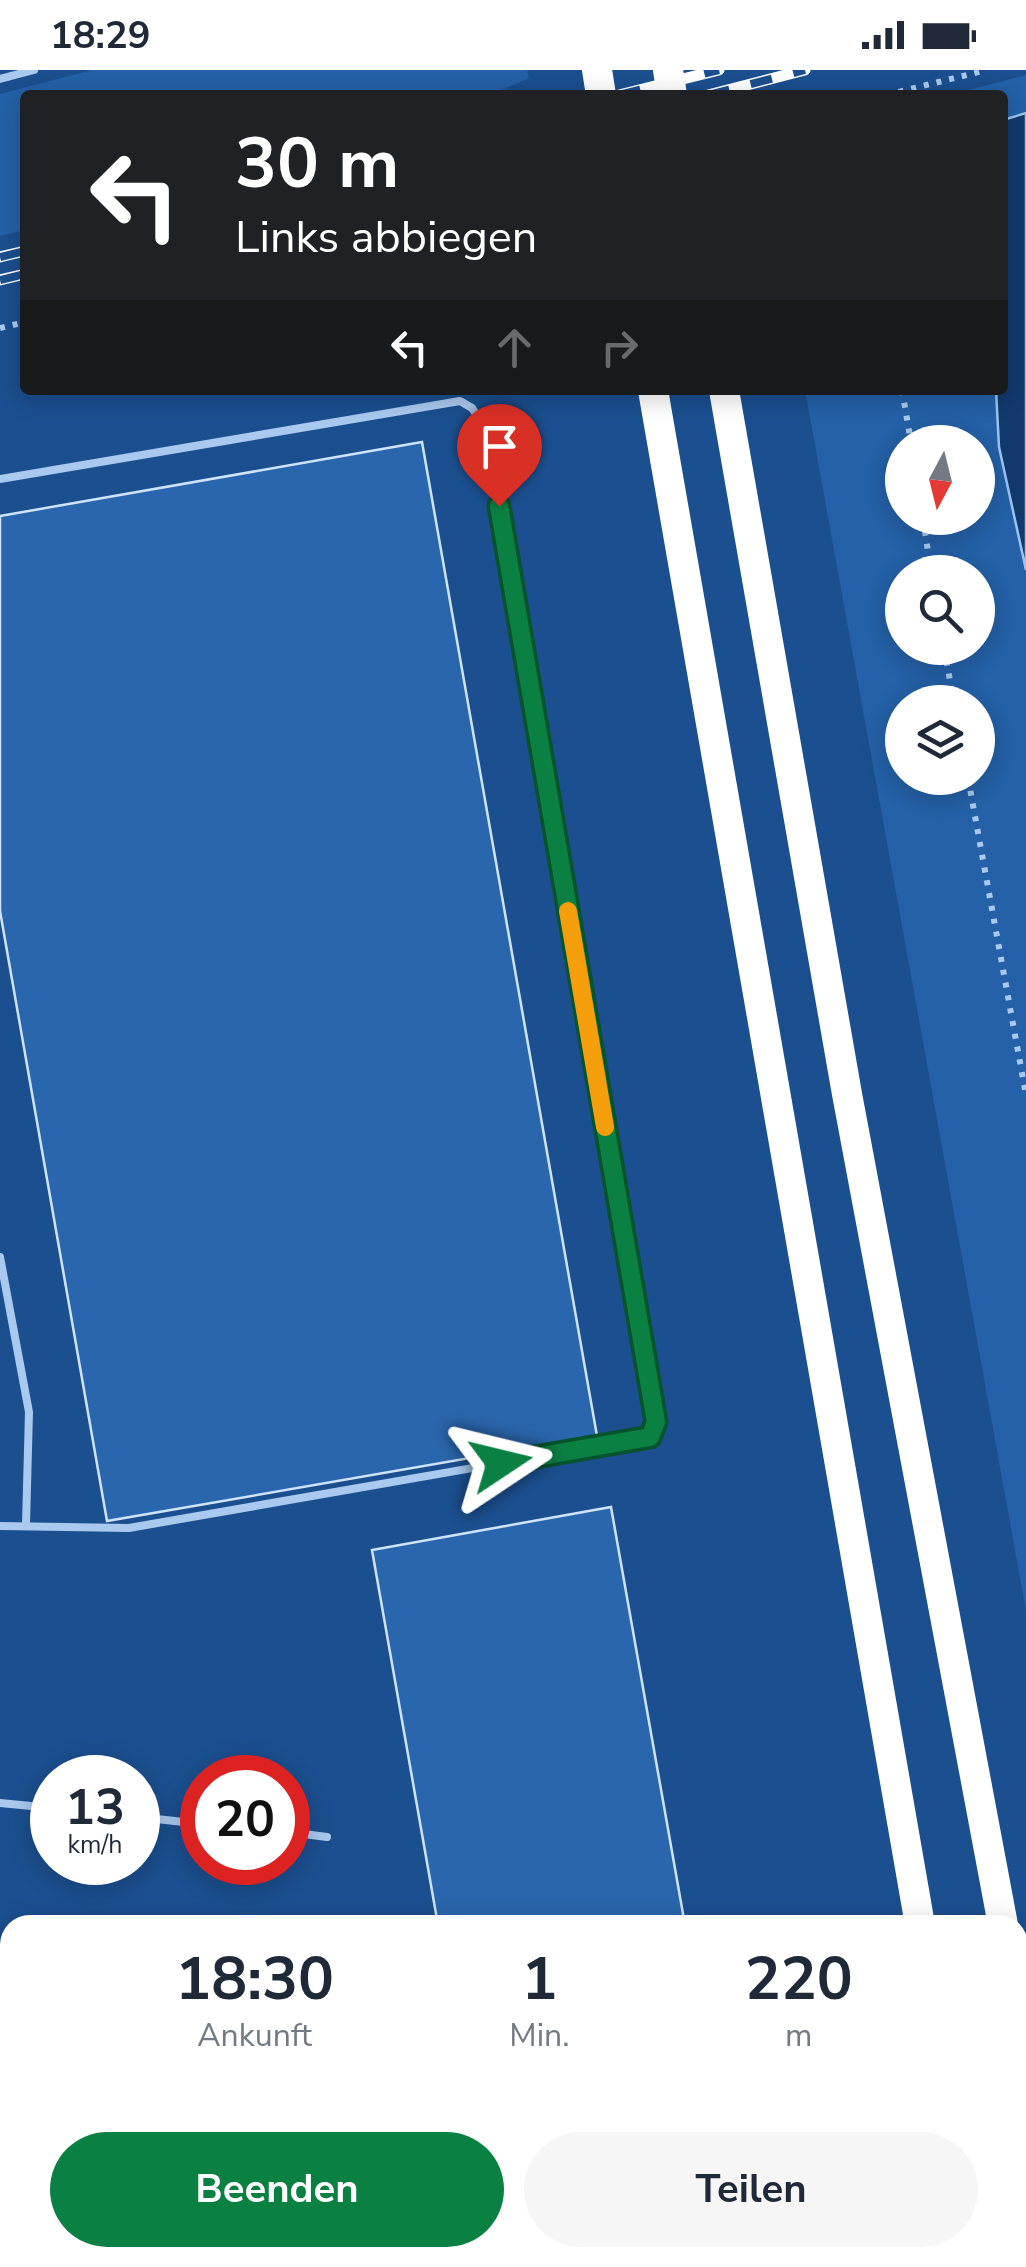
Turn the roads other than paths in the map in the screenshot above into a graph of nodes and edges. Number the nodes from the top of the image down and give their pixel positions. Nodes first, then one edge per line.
1 (34, 70) edge
2 (0, 79) edge
3 (653, 395) edge
4 (725, 395) edge
5 (0, 479) edge
6 (0, 1257) edge
7 (26, 1524) junction
8 (0, 1526) edge
9 (0, 1803) edge
10 (30, 1806) edge
11 (310, 1834) edge
12 (328, 1836) dead end
13 (918, 1915) edge
14 (1001, 1915) edge

1 - 2 lane
3 - 13 highway
4 - 14 highway
5 - 7 lane
6 - 7 lane
7 - 8 lane
9 - 10 lane
11 - 12 lane

